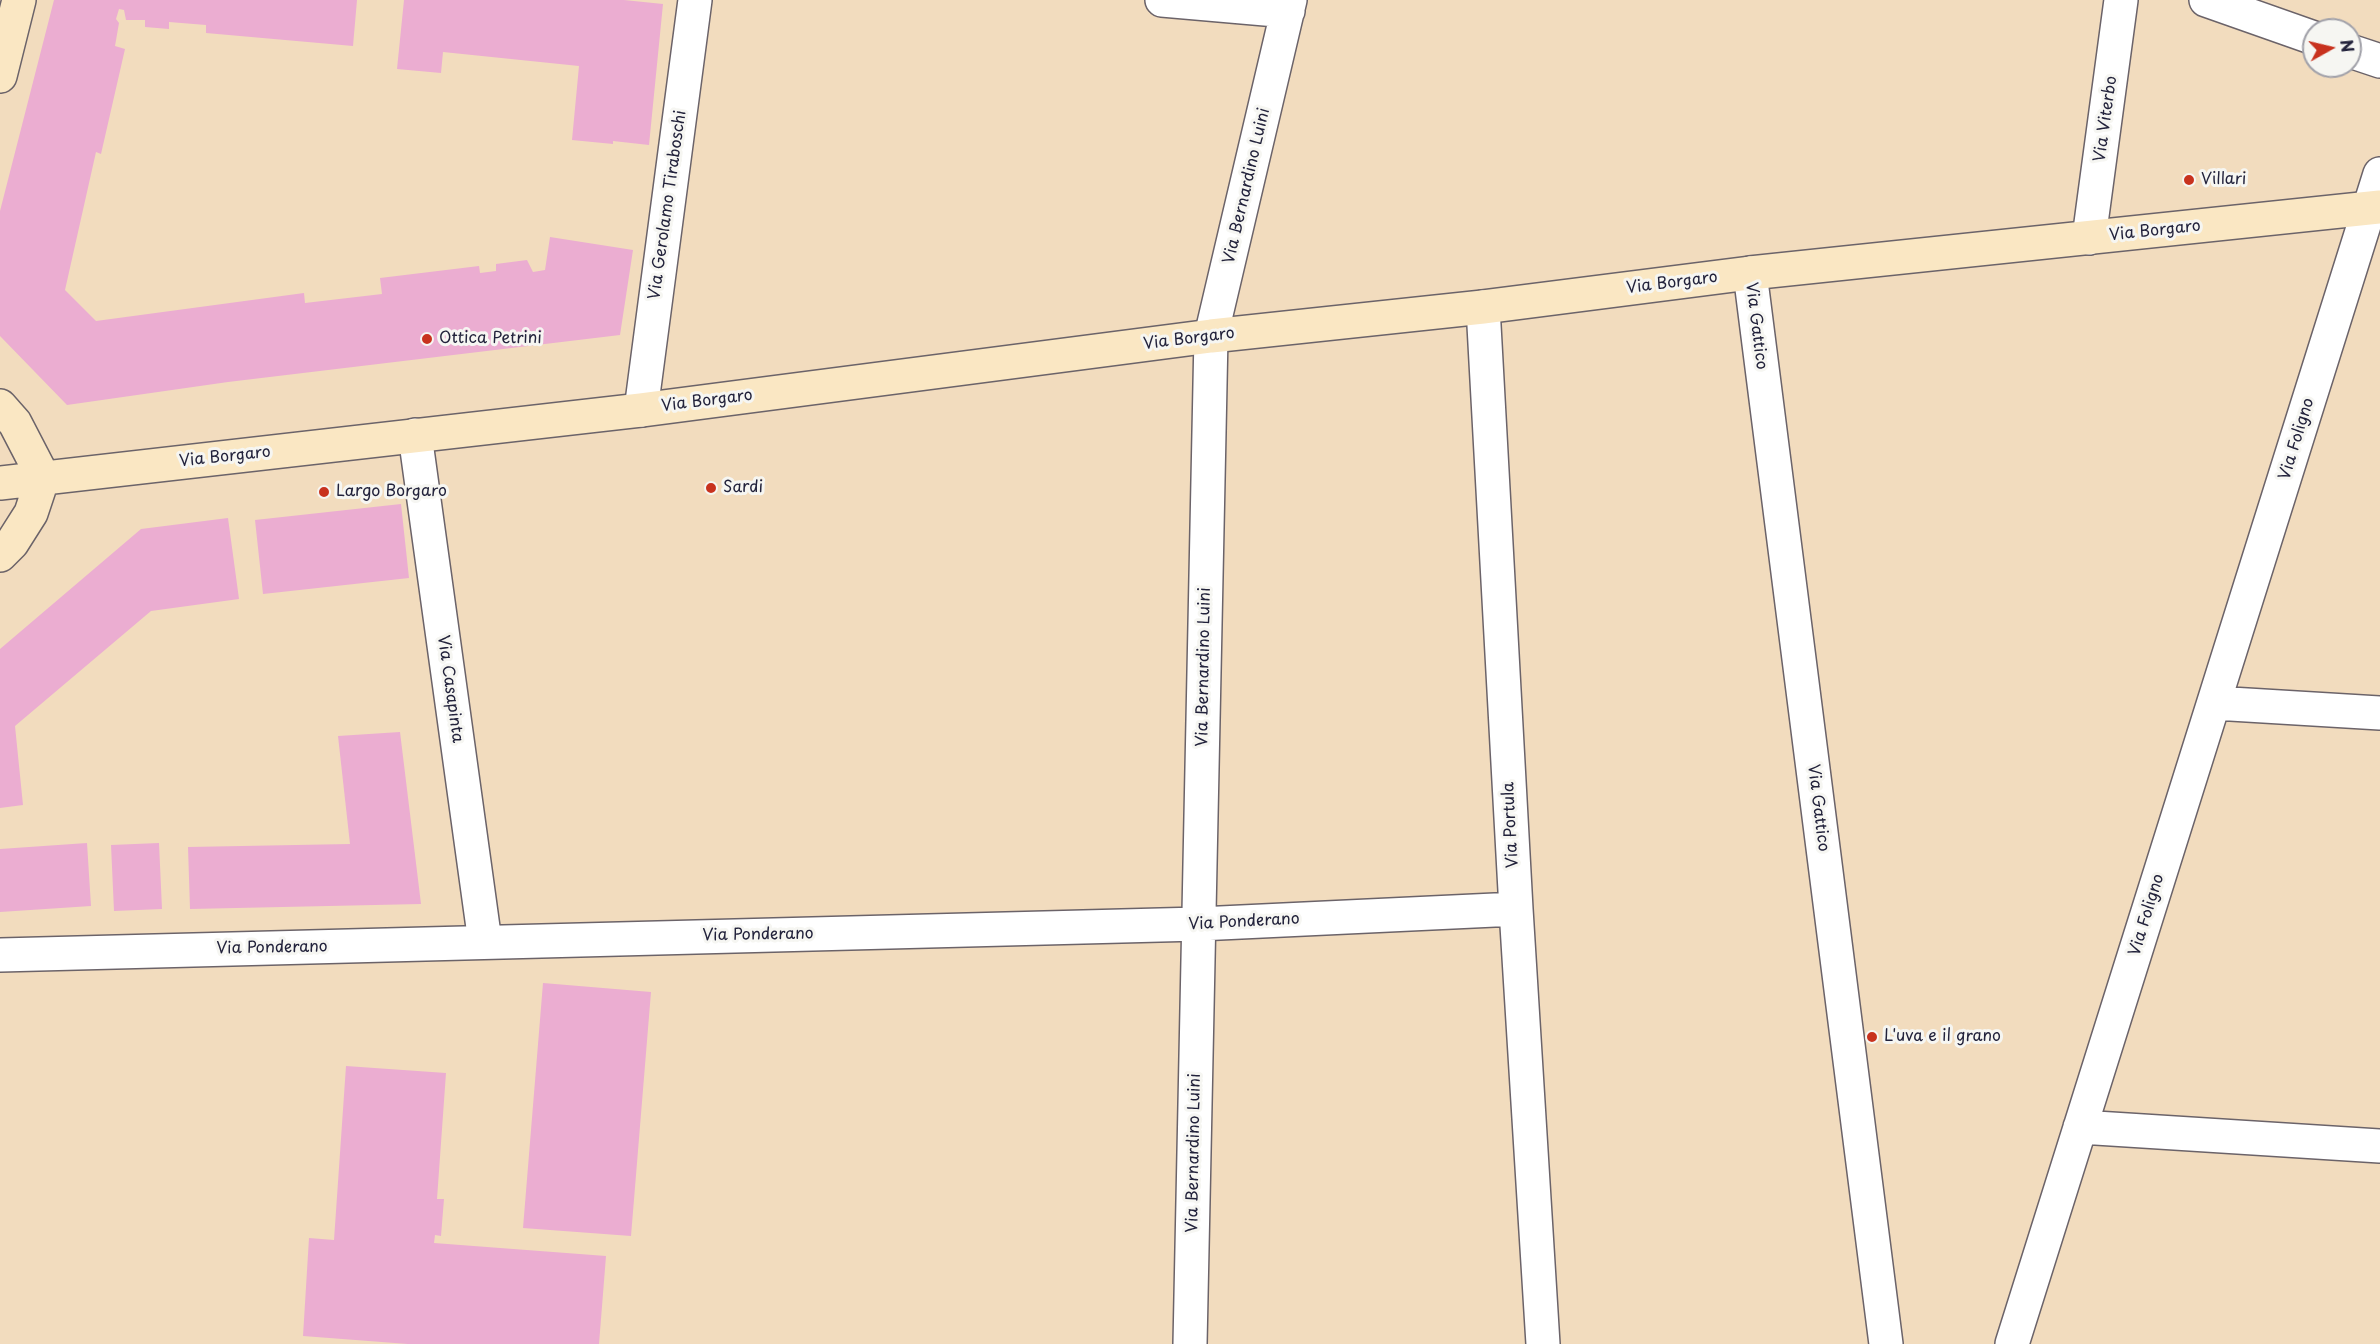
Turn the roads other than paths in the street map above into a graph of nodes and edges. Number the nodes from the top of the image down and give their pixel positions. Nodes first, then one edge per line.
1 (19, 0) edge
2 (695, 0) edge
3 (1162, 0) edge
4 (2121, 0) edge
5 (2206, 0) edge
6 (1289, 5) edge
7 (2302, 34) edge
8 (2362, 55) edge
9 (2380, 61) edge
10 (0, 76) edge
11 (2380, 174) edge
12 (2377, 212) edge
13 (2090, 238) junction
14 (1750, 273) junction
15 (1483, 307) junction
16 (1211, 336) junction
17 (0, 406) edge
18 (641, 410) junction
19 (415, 435) junction
20 (43, 477) junction
21 (0, 483) edge
22 (0, 555) edge
23 (2214, 703) junction
24 (2380, 713) edge
25 (1516, 909) junction
26 (1199, 924) junction
27 (485, 942) junction
28 (0, 955) edge
29 (2080, 1127) junction
30 (2380, 1146) edge
31 (1191, 1344) edge
32 (1544, 1344) edge
33 (1886, 1344) edge
34 (2012, 1344) edge

1 - 10 street
2 - 18 street, Via Gerolamo Tiraboschi
3 - 6 street
4 - 13 street, Via Viterbo
5 - 7 street
6 - 16 street, Via Bernardino Luini
8 - 9 street
11 - 12 street, Via Foligno
12 - 13 street, Via Borgaro
12 - 23 street, Via Foligno
13 - 14 street, Via Borgaro
14 - 15 street, Via Borgaro
14 - 33 street, Via Gattico
15 - 16 street, Via Borgaro
15 - 25 street, Via Portula
16 - 18 street, Via Borgaro
16 - 26 street, Via Bernardino Luini
17 - 20 street
18 - 19 street, Via Borgaro
19 - 20 street, Via Borgaro
19 - 27 street, Via Casapinta
20 - 21 street, Via Borgaro
20 - 22 street
23 - 24 street
23 - 29 street, Via Foligno
25 - 26 street, Via Ponderano
25 - 32 street, Via Portula
26 - 27 street, Via Ponderano
26 - 31 street, Via Bernardino Luini
27 - 28 street, Via Ponderano
29 - 30 street
29 - 34 street, Via Foligno

